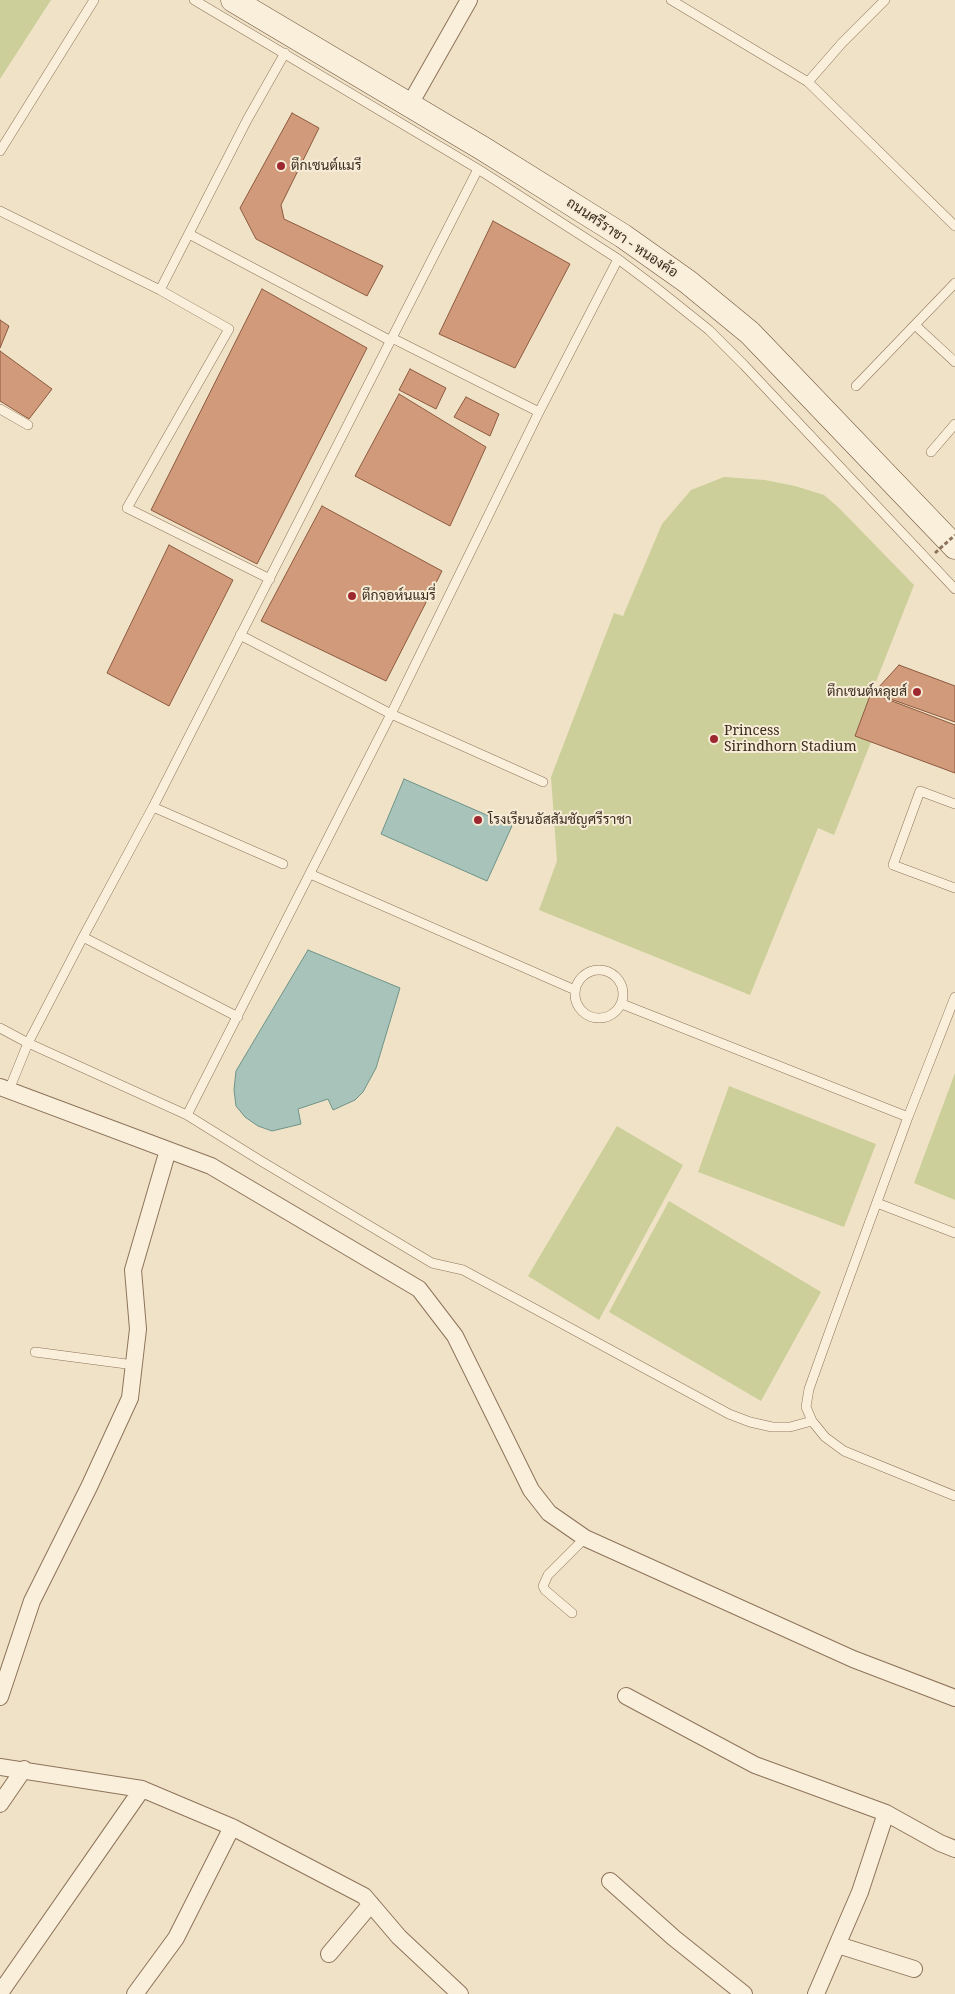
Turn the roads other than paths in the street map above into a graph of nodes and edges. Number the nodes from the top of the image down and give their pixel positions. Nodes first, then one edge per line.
1 (94, 0) edge
2 (194, 0) edge
3 (233, 0) edge
4 (469, 0) edge
5 (671, 0) edge
6 (885, 0) edge
7 (285, 53) junction
8 (808, 82) junction
9 (410, 104) junction
10 (0, 151) edge
11 (478, 169) junction
12 (0, 211) edge
13 (955, 226) edge
14 (189, 234) junction
15 (618, 259) junction
16 (955, 283) edge
17 (160, 290) junction
18 (915, 325) junction
19 (391, 340) junction
20 (955, 362) edge
21 (856, 386) dead end
22 (0, 409) edge
23 (539, 412) junction
24 (955, 424) edge
25 (28, 425) dead end
26 (931, 452) dead end
27 (945, 550) edge
28 (270, 579) junction
29 (955, 589) edge
30 (240, 635) junction
31 (391, 714) junction
32 (543, 782) dead end
33 (955, 804) edge
34 (154, 807) junction
35 (283, 864) dead end
36 (310, 874) junction
37 (955, 888) edge
38 (83, 937) junction
39 (575, 990) junction
40 (955, 997) edge
41 (622, 1004) junction
42 (238, 1017) junction
43 (0, 1028) edge
44 (28, 1043) junction
45 (4, 1088) edge
46 (187, 1115) junction
47 (908, 1117) junction
48 (168, 1150) junction
49 (877, 1203) junction
50 (955, 1233) edge
51 (36, 1352) dead end
52 (134, 1365) junction
53 (812, 1422) junction
54 (955, 1496) edge
55 (585, 1538) junction
56 (572, 1613) dead end
57 (626, 1696) dead end
58 (0, 1697) edge
59 (955, 1698) edge
60 (0, 1767) edge
61 (24, 1769) junction
62 (142, 1789) junction
63 (0, 1804) edge
64 (886, 1813) junction
65 (232, 1827) junction
66 (955, 1849) edge
67 (610, 1881) dead end
68 (371, 1904) junction
69 (838, 1945) junction
70 (330, 1954) dead end
71 (914, 1969) dead end
72 (0, 1993) edge
73 (135, 1994) edge
74 (460, 1994) edge
75 (744, 1994) edge
76 (816, 1994) edge

1 - 10 lane
2 - 7 lane
3 - 9 main road, ถนนศรีราชา - หนองค้อ
4 - 9 street
5 - 8 lane
6 - 8 lane
7 - 11 lane
7 - 14 lane
8 - 13 lane
9 - 27 main road, ถนนศรีราชา - หนองค้อ
11 - 15 lane
11 - 19 lane
12 - 17 lane
14 - 17 lane
14 - 19 lane
15 - 23 lane
15 - 29 lane
16 - 18 lane
17 - 28 lane
18 - 20 lane
18 - 21 lane
19 - 23 lane
19 - 28 lane
22 - 25 lane
23 - 31 lane
24 - 26 lane
28 - 30 lane
30 - 31 lane
30 - 34 lane
31 - 32 lane
31 - 36 lane
33 - 37 lane
34 - 35 lane
34 - 38 lane
36 - 39 lane
36 - 42 lane
38 - 42 lane
38 - 44 lane
39 - 41 lane
39 - 41 lane
40 - 47 lane
41 - 47 lane
42 - 46 lane
43 - 44 lane
44 - 45 lane
44 - 46 lane
45 - 48 street
46 - 53 lane
47 - 49 lane
48 - 52 street
48 - 55 street
49 - 50 lane
49 - 53 lane
51 - 52 lane
52 - 58 street
53 - 54 lane
55 - 56 lane
55 - 59 street
57 - 64 street
60 - 61 street
61 - 62 street
61 - 63 street
62 - 65 street
62 - 72 street
64 - 66 street
64 - 69 street
65 - 68 street
65 - 73 street
67 - 75 street
68 - 70 street
68 - 74 street
69 - 71 street
69 - 76 street

